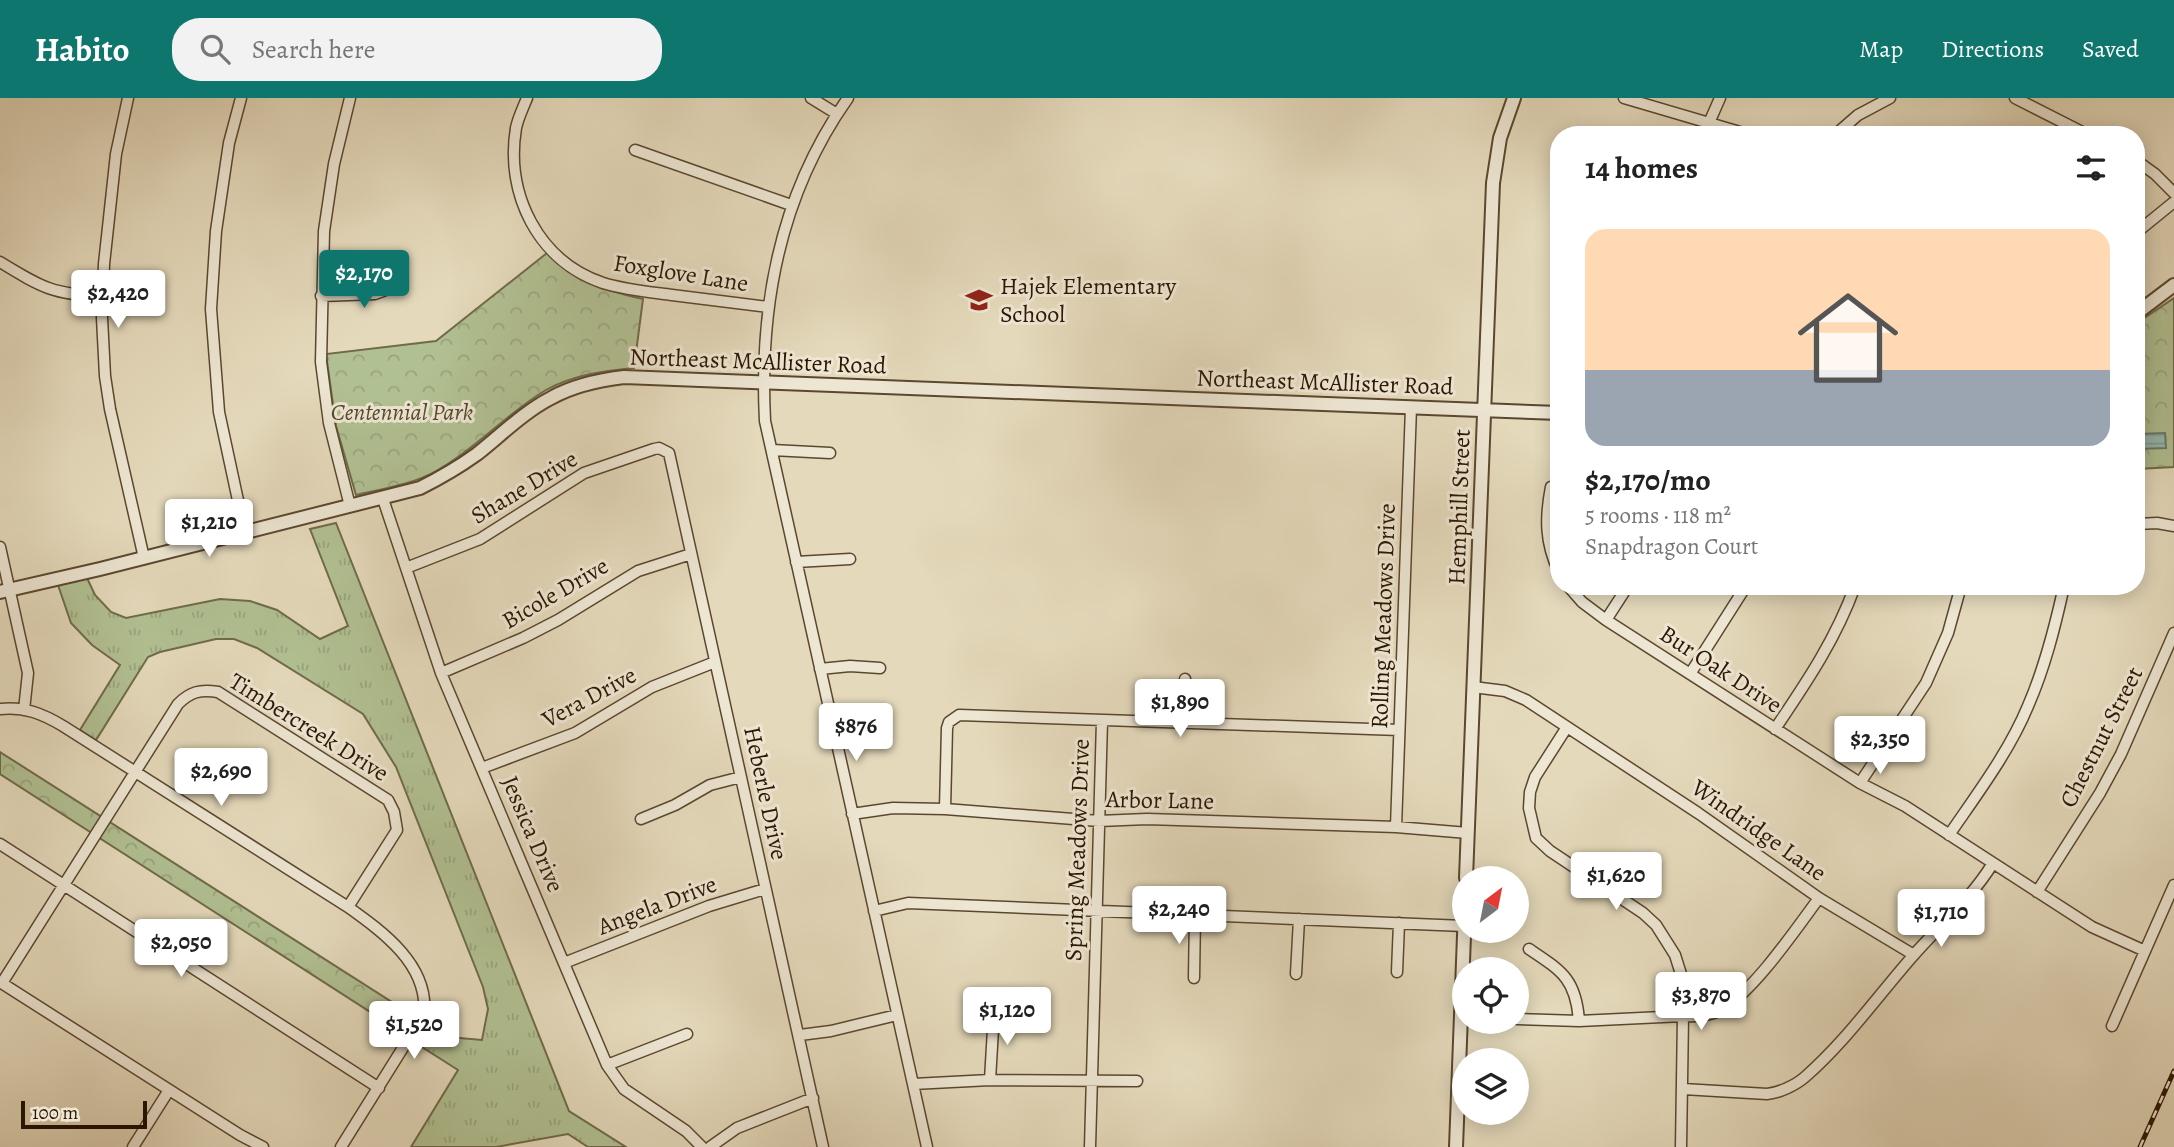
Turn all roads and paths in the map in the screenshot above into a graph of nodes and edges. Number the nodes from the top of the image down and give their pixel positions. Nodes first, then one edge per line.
1 (128, 98) edge
2 (241, 98) edge
3 (350, 98) edge
4 (527, 98) edge
5 (811, 98) edge
6 (848, 98) edge
7 (1514, 98) edge
8 (1625, 98) edge
9 (1720, 98) edge
10 (1889, 98) edge
11 (2015, 98) edge
12 (837, 114) junction
13 (1709, 123) junction
14 (1719, 126) edge
15 (1845, 126) edge
16 (2070, 126) edge
17 (635, 150) dead end
18 (2145, 167) edge
19 (2174, 193) edge
20 (2174, 202) edge
21 (791, 205) junction
22 (2145, 226) edge
23 (0, 262) edge
24 (399, 285) dead end
25 (2174, 285) edge
26 (102, 296) junction
27 (321, 296) junction
28 (768, 307) junction
29 (2145, 307) edge
30 (763, 382) junction
31 (1411, 407) junction
32 (1484, 410) junction
33 (1550, 413) edge
34 (665, 450) joint
35 (772, 450) junction
36 (830, 453) dead end
37 (1550, 492) edge
38 (383, 499) junction
39 (350, 506) junction
40 (2145, 524) edge
41 (2174, 526) edge
42 (245, 533) junction
43 (1550, 546) edge
44 (0, 547) edge
45 (691, 554) junction
46 (144, 558) junction
47 (850, 559) dead end
48 (796, 562) junction
49 (406, 568) junction
50 (5, 591) edge
51 (1576, 595) edge
52 (1622, 595) edge
53 (1740, 595) edge
54 (1852, 595) edge
55 (1958, 595) edge
56 (2062, 595) edge
57 (1606, 620) junction
58 (2174, 633) edge
59 (715, 662) junction
60 (880, 668) dead end
61 (820, 669) junction
62 (441, 673) junction
63 (1690, 674) junction
64 (1185, 679) dead end
65 (1473, 687) junction
66 (0, 709) edge
67 (24, 710) junction
68 (1102, 721) junction
69 (1182, 723) junction
70 (1567, 727) junction
71 (1775, 729) junction
72 (1399, 730) junction
73 (482, 768) junction
74 (135, 772) junction
75 (741, 777) junction
76 (1860, 783) junction
77 (945, 809) junction
78 (852, 814) junction
79 (641, 819) dead end
80 (1099, 821) junction
81 (1396, 827) junction
82 (1468, 833) junction
83 (1949, 835) junction
84 (0, 844) edge
85 (1993, 863) junction
86 (1467, 866) edge
87 (64, 885) junction
88 (2174, 886) edge
89 (765, 889) junction
90 (2037, 892) junction
91 (1819, 898) junction
92 (348, 907) junction
93 (874, 911) junction
94 (1097, 911) junction
95 (1195, 915) junction
96 (1299, 919) junction
97 (1399, 923) junction
98 (1452, 925) edge
99 (1529, 948) dead end
100 (2145, 951) junction
101 (1914, 955) junction
102 (564, 963) junction
103 (1396, 972) dead end
104 (1296, 974) dead end
105 (1194, 978) dead end
106 (1, 983) edge
107 (994, 1012) dead end
108 (897, 1016) junction
109 (1683, 1016) junction
110 (1529, 1019) edge
111 (1579, 1021) junction
112 (2112, 1026) dead end
113 (687, 1034) dead end
114 (1462, 1034) edge
115 (800, 1035) junction
116 (607, 1065) junction
117 (990, 1080) junction
118 (1092, 1080) junction
119 (1137, 1081) dead end
120 (913, 1084) junction
121 (379, 1088) junction
122 (1683, 1089) junction
123 (169, 1090) junction
124 (813, 1098) junction
125 (134, 1147) edge
126 (264, 1147) edge
127 (341, 1147) edge
128 (702, 1147) edge
129 (710, 1147) edge
130 (823, 1147) edge
131 (927, 1147) edge
132 (1090, 1147) edge
133 (1456, 1147) edge
134 (1681, 1147) edge

1 - 26 street
2 - 42 street
3 - 27 street
4 - 28 street, Foxglove Lane
5 - 12 street
6 - 12 street
7 - 32 street, Hemphill Street
8 - 13 street
9 - 13 street
10 - 15 street
11 - 16 street
12 - 21 street
13 - 14 street
17 - 21 street
18 - 19 street
20 - 22 street
21 - 28 street
23 - 26 street
24 - 27 street
25 - 29 street
26 - 46 street
27 - 39 street
28 - 30 street
30 - 31 street, Northeast McAllister Road
30 - 35 street
30 - 38 street, Northeast McAllister Road
31 - 32 street, Northeast McAllister Road
31 - 72 street, Rolling Meadows Drive
32 - 33 street, Northeast McAllister Road
32 - 65 street, Hemphill Street
34 - 45 street, Heberle Drive
34 - 49 street, Shane Drive
35 - 36 street
35 - 48 street
37 - 43 street
38 - 39 street, Northeast McAllister Road
38 - 49 street, Jessica Drive
39 - 42 street, Northeast McAllister Road
40 - 41 street
42 - 46 street, Northeast McAllister Road
44 - 50 street
45 - 59 street, Heberle Drive
45 - 62 street, Bicole Drive
46 - 50 street, Northeast McAllister Road
47 - 48 street
48 - 61 street
49 - 62 street, Jessica Drive
50 - 67 street
51 - 57 street, Bur Oak Drive
52 - 57 street
53 - 63 street
54 - 71 street
55 - 76 street
56 - 83 street
57 - 63 street, Bur Oak Drive
58 - 90 street, Chestnut Street
59 - 73 street, Vera Drive
59 - 75 street, Heberle Drive
60 - 61 street
61 - 78 street
62 - 73 street, Jessica Drive
63 - 71 street, Bur Oak Drive
64 - 69 street
65 - 70 street, Windridge Lane
65 - 82 street, Hemphill Street
66 - 67 street
67 - 74 street
68 - 69 street
68 - 77 street
68 - 80 street, Spring Meadows Drive
69 - 72 street
70 - 91 street, Windridge Lane
70 - 109 street
71 - 76 street, Bur Oak Drive
72 - 81 street, Rolling Meadows Drive
73 - 102 street, Jessica Drive
74 - 87 street
74 - 92 street
74 - 92 street, Timbercreek Drive
75 - 79 street
75 - 89 street, Heberle Drive
76 - 83 street, Bur Oak Drive
77 - 78 street, Arbor Lane
77 - 80 street, Arbor Lane
78 - 93 street
80 - 81 street, Arbor Lane
80 - 94 street, Spring Meadows Drive
81 - 82 street, Arbor Lane
82 - 86 street, Hemphill Street
83 - 85 street, Bur Oak Drive
84 - 87 street
85 - 90 street, Bur Oak Drive
85 - 101 street
87 - 106 street
87 - 121 street
88 - 100 street
89 - 102 street, Angela Drive
89 - 115 street, Heberle Drive
90 - 100 street, Bur Oak Drive
91 - 101 street, Windridge Lane
91 - 109 street
92 - 121 street
93 - 94 street
93 - 108 street
94 - 95 street
94 - 118 street, Spring Meadows Drive
95 - 96 street
95 - 105 street
96 - 97 street
96 - 104 street
97 - 98 street
97 - 103 street
99 - 111 street
100 - 112 street
101 - 122 street
102 - 116 street, Jessica Drive
106 - 123 street
107 - 117 street
108 - 115 street
108 - 120 street
109 - 111 street
109 - 122 street
110 - 111 street
113 - 116 street
114 - 133 street
115 - 124 street, Heberle Drive
116 - 128 street, Jessica Drive
117 - 118 street
117 - 120 street
118 - 119 street
118 - 132 street, Spring Meadows Drive
120 - 131 street
121 - 127 street
122 - 134 street
123 - 125 street
123 - 126 street
124 - 129 street
124 - 130 street, Heberle Drive

